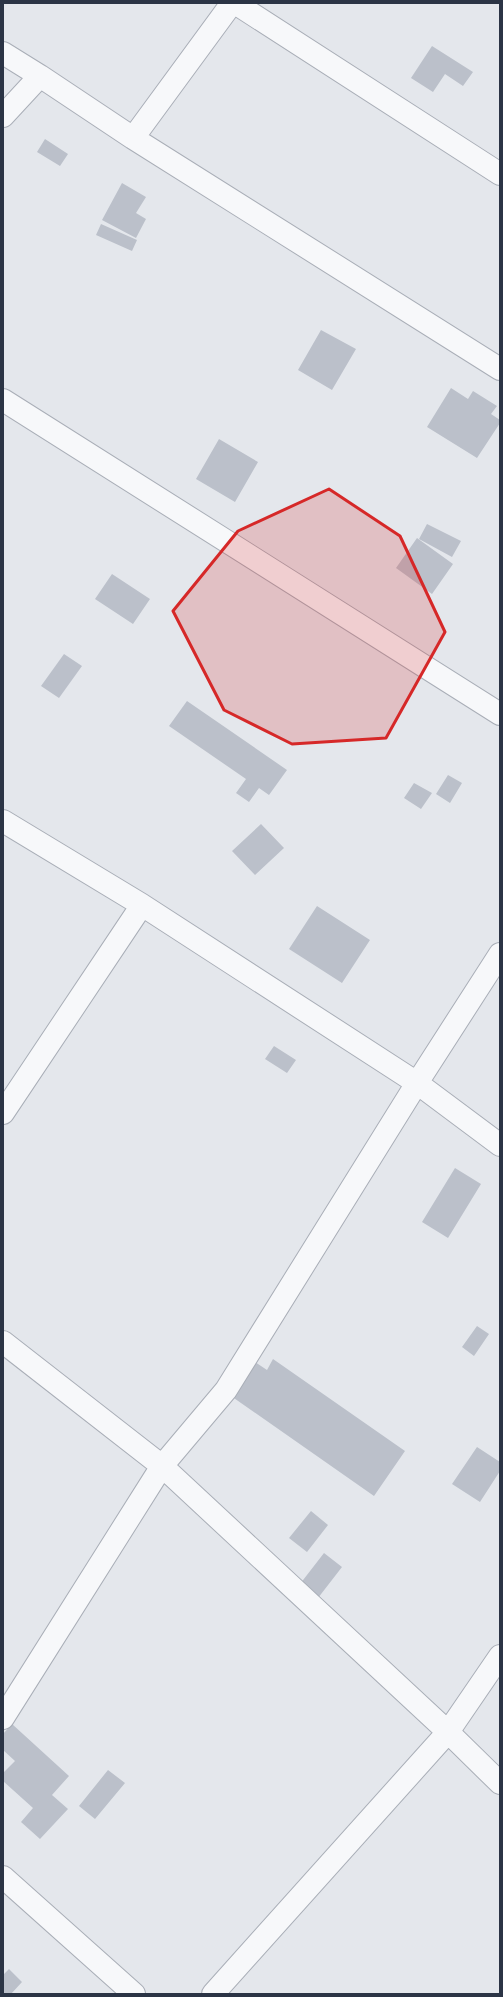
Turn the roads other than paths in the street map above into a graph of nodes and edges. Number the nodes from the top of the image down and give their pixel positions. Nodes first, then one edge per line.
1 (233, 3) edge
2 (3, 53) edge
3 (40, 76) junction
4 (3, 116) edge
5 (133, 138) junction
6 (500, 174) edge
7 (500, 369) edge
8 (3, 400) edge
9 (500, 714) edge
10 (3, 821) edge
11 (142, 905) junction
12 (500, 954) edge
13 (416, 1083) junction
14 (3, 1113) edge
15 (500, 1145) edge
16 (3, 1342) edge
17 (162, 1466) junction
18 (500, 1656) edge
19 (3, 1718) edge
20 (448, 1732) junction
21 (500, 1783) edge
22 (3, 1877) edge
23 (134, 1994) edge
24 (213, 1994) edge

1 - 5 street
1 - 6 street
2 - 3 street
3 - 4 street
3 - 5 street
5 - 7 street
8 - 9 street
10 - 11 street
11 - 13 street
11 - 14 street
12 - 13 street
13 - 15 street
13 - 17 street
16 - 17 street
17 - 19 street
17 - 20 street
18 - 20 street
20 - 21 street
20 - 24 street
22 - 23 street

